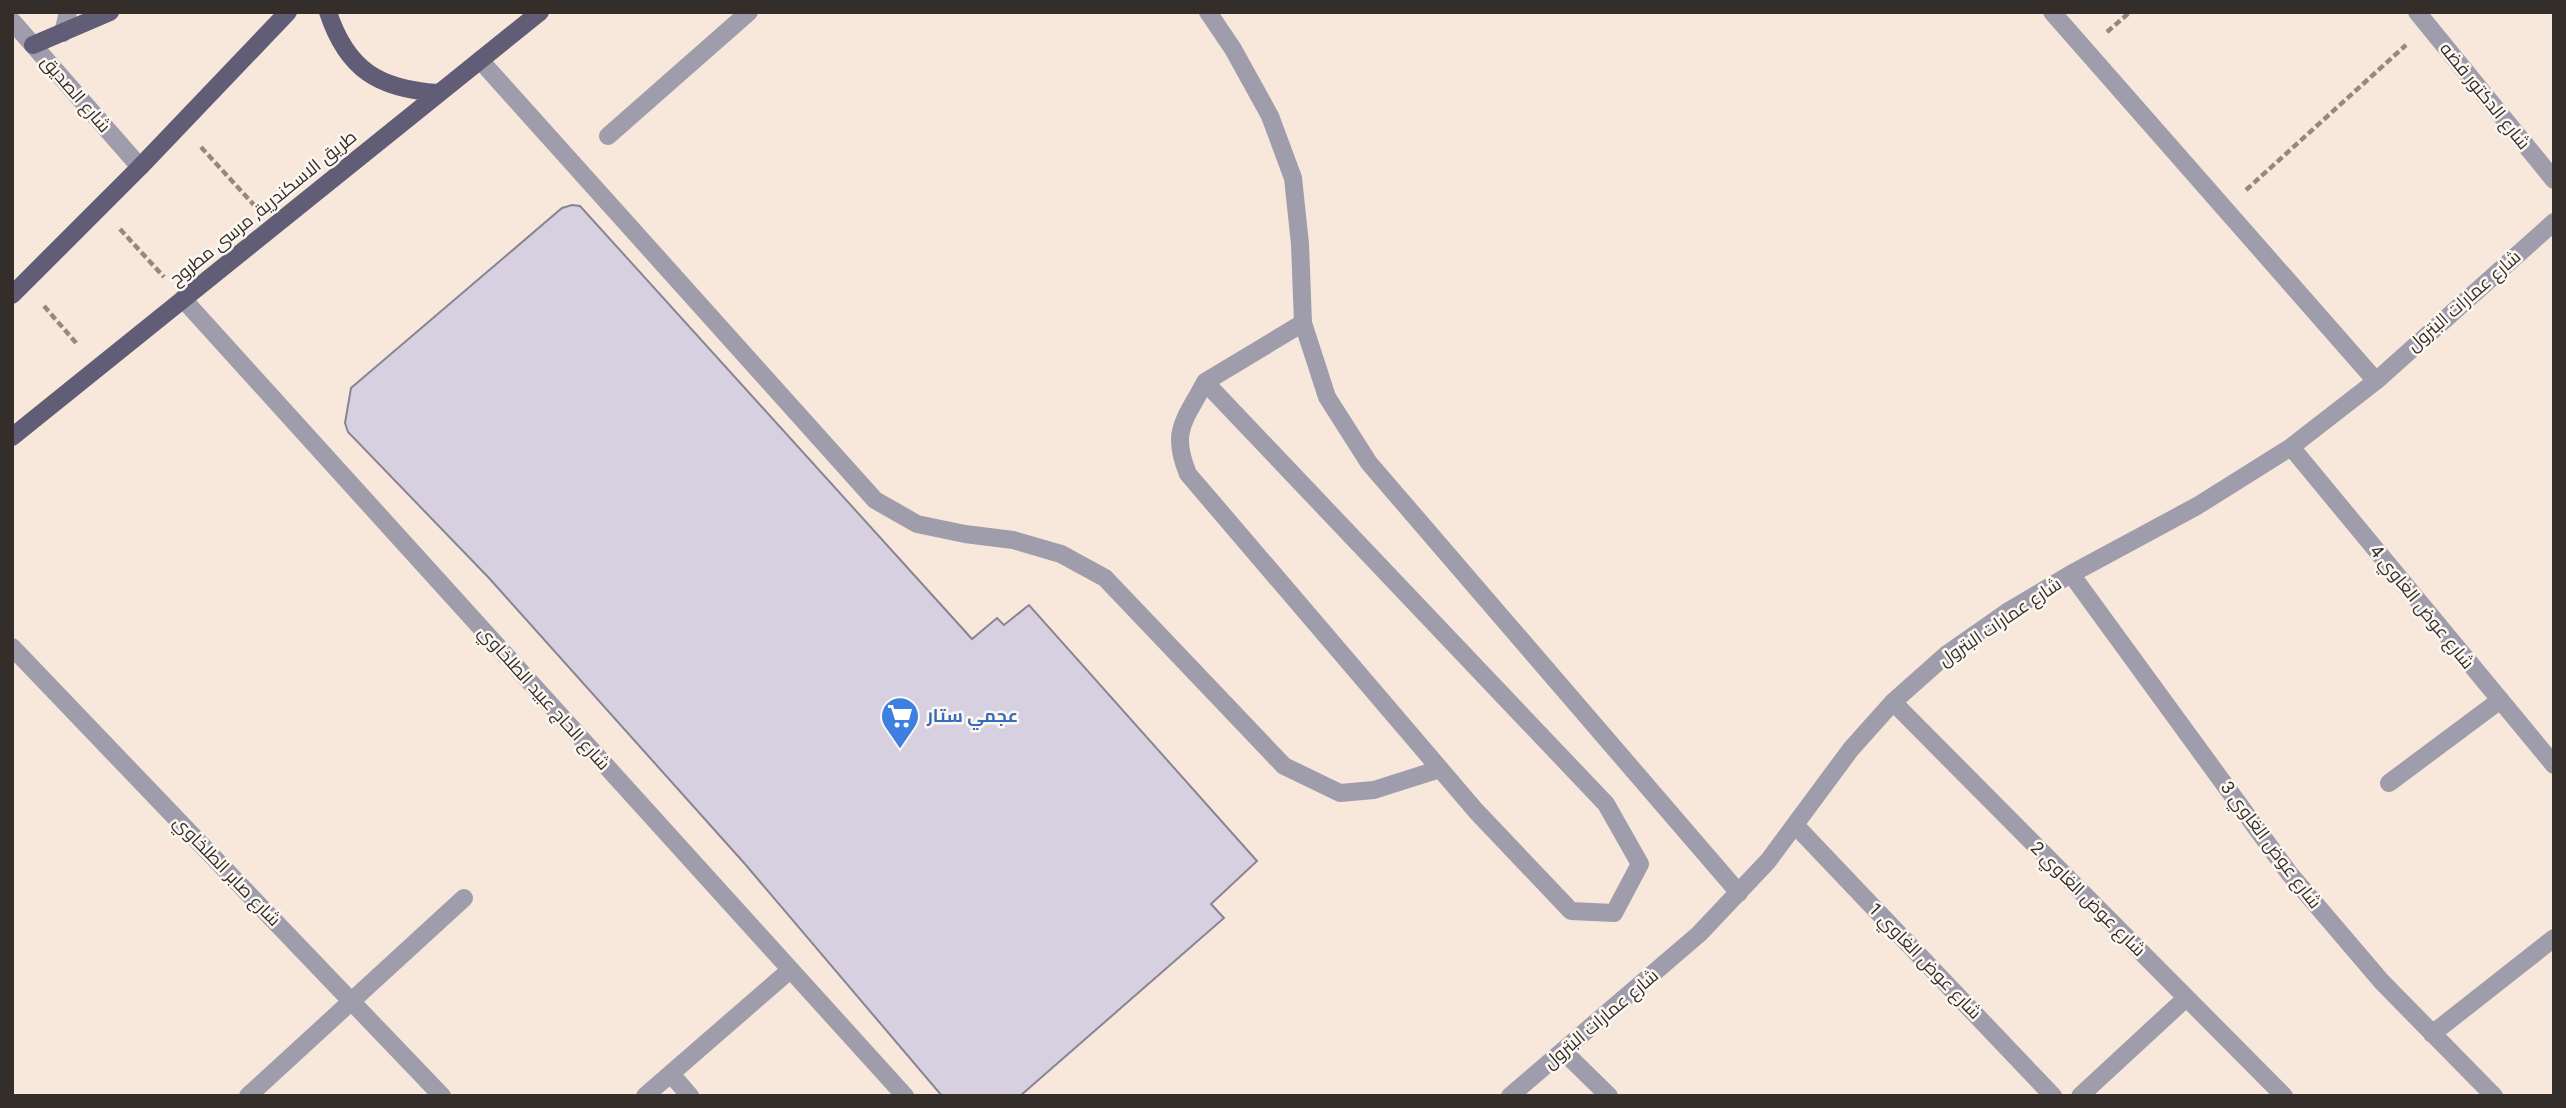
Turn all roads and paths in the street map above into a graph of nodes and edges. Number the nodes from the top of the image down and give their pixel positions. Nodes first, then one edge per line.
1 (68, 12) edge
2 (110, 12) edge
3 (288, 12) edge
4 (328, 12) edge
5 (540, 12) edge
6 (749, 12) edge
7 (1208, 12) edge
8 (2052, 12) edge
9 (2422, 19) edge
10 (12, 21) edge
11 (63, 33) junction
12 (33, 45) junction
13 (480, 60) junction
14 (438, 93) junction
15 (181, 124) junction
16 (608, 136) dead end
17 (140, 167) junction
18 (2554, 180) edge
19 (100, 207) junction
20 (2224, 209) junction
21 (2554, 222) edge
22 (273, 227) junction
23 (18, 290) edge
24 (183, 299) junction
25 (1303, 323) junction
26 (98, 368) junction
27 (2376, 381) junction
28 (1205, 382) junction
29 (12, 437) edge
30 (2291, 447) junction
31 (2071, 574) junction
32 (12, 647) edge
33 (2499, 701) junction
34 (1893, 702) junction
35 (2554, 765) edge
36 (1440, 769) junction
37 (2389, 783) dead end
38 (1796, 826) junction
39 (1739, 893) junction
40 (464, 898) dead end
41 (2554, 938) edge
42 (790, 970) junction
43 (2186, 998) junction
44 (352, 1002) junction
45 (2432, 1034) junction
46 (1563, 1051) junction
47 (671, 1074) junction
48 (248, 1096) edge
49 (442, 1096) edge
50 (645, 1096) edge
51 (690, 1096) edge
52 (905, 1096) edge
53 (1510, 1096) edge
54 (1609, 1096) edge
55 (2053, 1096) edge
56 (2080, 1096) edge
57 (2284, 1096) edge
58 (2494, 1096) edge

1 - 11 street
2 - 11 main road
3 - 15 main road
4 - 14 main road
5 - 13 main road, طريق الاسكندرية, مرسى مطروح
6 - 16 street
7 - 25 street
8 - 20 street
9 - 18 street, شارع الدكتور فضه
9 - 20 path
10 - 12 street, شارع الصديق
11 - 12 main road
12 - 17 street, شارع الصديق
13 - 14 main road, طريق الاسكندرية, مرسى مطروح
13 - 36 street
14 - 22 main road, طريق الاسكندرية, مرسى مطروح
15 - 17 main road
15 - 22 path
17 - 19 main road
19 - 23 main road
19 - 24 path
20 - 27 street
21 - 27 street, شارع عمارات البترول
22 - 24 main road, طريق الاسكندرية, مرسى مطروح
23 - 26 path
24 - 26 main road, طريق الاسكندرية, مرسى مطروح
24 - 42 street, شارع الحاج عبيد الطلخاوي
25 - 28 street
25 - 39 street
26 - 29 main road, طريق الاسكندرية, مرسى مطروح
27 - 30 street, شارع عمارات البترول
28 - 36 street
28 - 36 street
30 - 31 street, شارع عمارات البترول
30 - 33 street, شارع عوض الغاوي 4
31 - 34 street, شارع عمارات البترول
31 - 45 street, شارع عوض الغاوي 3
32 - 44 street, شارع صابر الطلخاوي
33 - 35 street, شارع عوض الغاوي 4
33 - 37 street
34 - 38 street, شارع عمارات البترول
34 - 43 street, شارع عوض الغاوي 2
38 - 39 street, شارع عمارات البترول
38 - 55 street, شارع عوض الغاوي 1
39 - 46 street, شارع عمارات البترول
40 - 44 street
41 - 45 street
42 - 47 street
42 - 52 street, شارع الحاج عبيد الطلخاوي
43 - 56 street
43 - 57 street, شارع عوض الغاوي 2
44 - 48 street
44 - 49 street, شارع صابر الطلخاوي
45 - 58 street, شارع عوض الغاوي 3
46 - 53 street, شارع عمارات البترول
46 - 54 street
47 - 50 street
47 - 51 street

